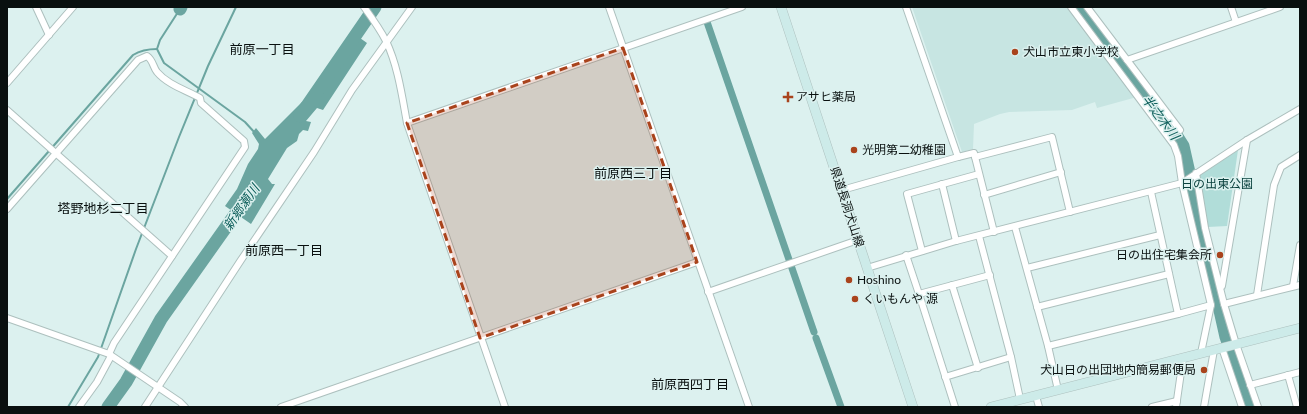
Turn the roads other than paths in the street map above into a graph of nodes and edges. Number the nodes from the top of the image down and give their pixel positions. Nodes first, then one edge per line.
1 (36, 7) edge
2 (73, 7) edge
3 (364, 7) edge
4 (412, 7) edge
5 (609, 7) edge
6 (742, 7) edge
7 (781, 7) edge
8 (906, 7) edge
9 (1071, 7) edge
10 (1087, 7) edge
11 (1231, 7) edge
12 (1280, 7) edge
13 (1236, 22) junction
14 (49, 35) junction
15 (386, 42) junction
16 (623, 48) junction
17 (1127, 60) junction
18 (7, 83) edge
19 (7, 110) edge
20 (1300, 110) edge
21 (407, 123) junction
22 (1180, 130) dead end
23 (1247, 140) junction
24 (56, 153) junction
25 (1300, 155) edge
26 (958, 157) junction
27 (975, 157) junction
28 (1061, 172) junction
29 (1196, 173) junction
30 (979, 174) junction
31 (1184, 182) junction
32 (942, 184) junction
33 (842, 190) junction
34 (1151, 192) junction
35 (984, 195) junction
36 (7, 208) edge
37 (1070, 212) junction
38 (1015, 227) junction
39 (994, 232) junction
40 (1160, 235) junction
41 (979, 236) junction
42 (858, 240) junction
43 (956, 241) junction
44 (1300, 245) edge
45 (922, 251) junction
46 (906, 255) junction
47 (172, 256) junction
48 (698, 262) junction
49 (868, 268) junction
50 (1027, 268) junction
51 (1169, 274) junction
52 (990, 275) junction
53 (952, 285) junction
54 (1297, 286) edge
55 (1221, 288) junction
56 (708, 292) junction
57 (920, 294) junction
58 (1257, 295) junction
59 (1224, 304) junction
60 (1211, 306) junction
61 (1037, 307) junction
62 (1178, 314) junction
63 (7, 318) edge
64 (1300, 328) edge
65 (480, 338) junction
66 (1236, 344) junction
67 (1048, 346) junction
68 (1220, 348) junction
69 (1201, 353) junction
70 (108, 354) junction
71 (1011, 358) junction
72 (1183, 358) junction
73 (978, 368) junction
74 (1300, 372) edge
75 (1288, 375) junction
76 (945, 377) junction
77 (1250, 385) junction
78 (158, 387) junction
79 (1058, 390) junction
80 (1036, 396) junction
81 (1020, 400) junction
82 (1176, 404) edge
83 (80, 407) edge
84 (145, 407) edge
85 (185, 407) edge
86 (281, 407) edge
87 (505, 407) edge
88 (749, 407) edge
89 (914, 407) edge
90 (954, 407) edge
91 (991, 407) edge
92 (1039, 407) edge
93 (1152, 407) edge
94 (1204, 407) edge
95 (1242, 407) edge
96 (1258, 407) edge
97 (1297, 407) edge

1 - 14 street
2 - 14 street
3 - 15 street
4 - 15 street
5 - 16 street
6 - 16 street
7 - 33 main road, 県道長洞犬山線
8 - 26 street
9 - 31 street
10 - 17 street
11 - 13 street
12 - 13 street
13 - 17 street
14 - 18 street
15 - 21 street
15 - 78 street
16 - 21 street
16 - 48 street
17 - 22 street
19 - 24 street
20 - 23 street
21 - 65 street
23 - 29 street
23 - 55 street
24 - 36 street
24 - 47 street
24 - 47 street
25 - 58 street
26 - 27 street
26 - 33 street
27 - 28 street
27 - 30 street
28 - 35 street
28 - 37 street
29 - 31 street
29 - 55 street
30 - 32 street
30 - 35 street
31 - 34 street
31 - 60 street
32 - 43 street
32 - 45 street
33 - 42 main road, 県道長洞犬山線
34 - 37 street
34 - 40 street
35 - 39 street
37 - 38 street
38 - 39 street
38 - 50 street
39 - 41 street
40 - 50 street
40 - 51 street
41 - 43 street
41 - 52 street
42 - 49 main road, 県道長洞犬山線
42 - 56 street
43 - 45 street
44 - 54 street
45 - 46 street
46 - 49 street
46 - 57 street
47 - 70 street
48 - 56 street
48 - 65 street
49 - 89 main road, 県道長洞犬山線
50 - 61 street
51 - 61 street
51 - 62 street
52 - 53 street
52 - 71 street
53 - 57 street
53 - 73 street
54 - 58 street
55 - 59 street
56 - 88 street
57 - 76 street
58 - 59 street
59 - 66 street
60 - 62 street
60 - 69 street
61 - 67 street
62 - 67 street
63 - 70 street
64 - 66 main road
65 - 86 street
65 - 87 street
66 - 68 main road
66 - 77 street
67 - 79 street
68 - 69 main road
68 - 94 street
68 - 95 street
69 - 72 main road
70 - 78 street
70 - 83 street
71 - 73 street
71 - 81 street
72 - 79 main road
72 - 82 street
73 - 76 street
74 - 75 street
75 - 77 street
75 - 97 street
76 - 90 street
77 - 96 street
78 - 84 street
78 - 85 street
79 - 80 main road
80 - 81 main road
80 - 92 street
81 - 91 main road
82 - 93 street

